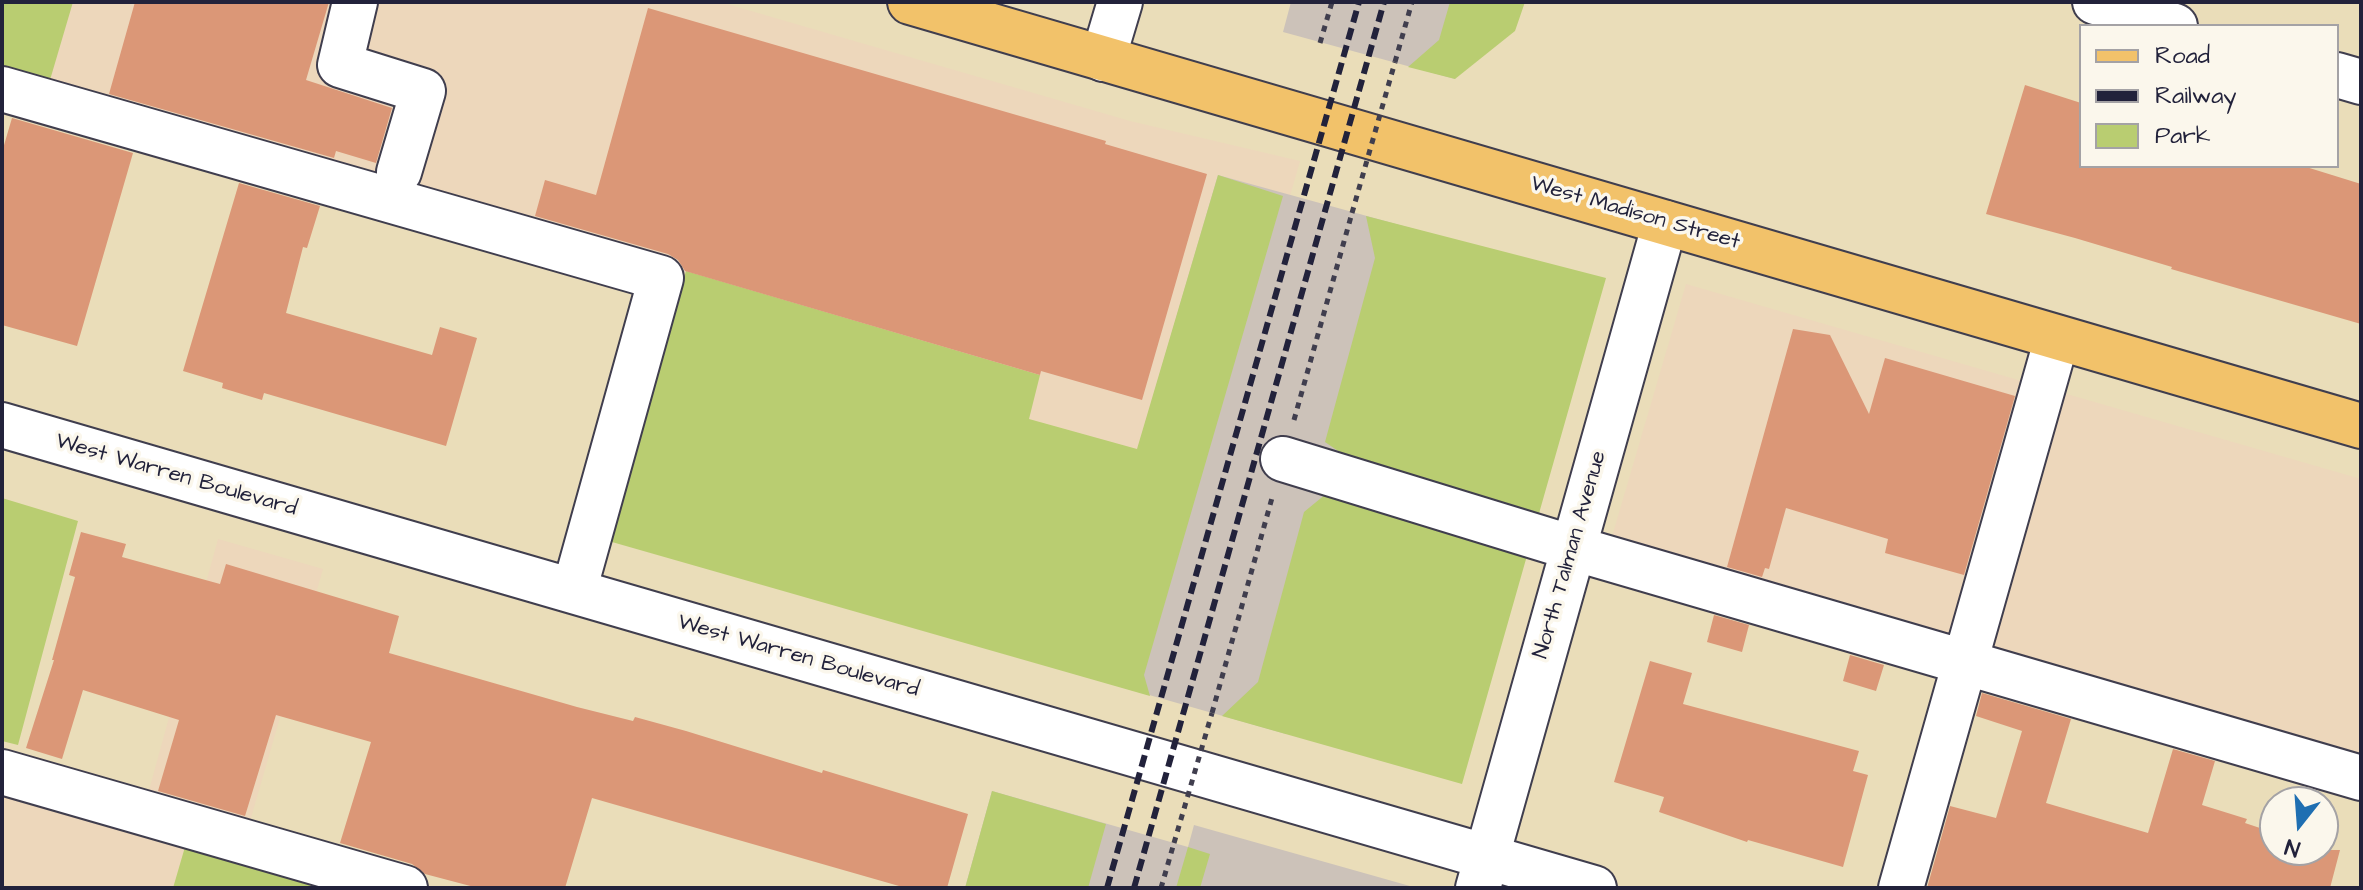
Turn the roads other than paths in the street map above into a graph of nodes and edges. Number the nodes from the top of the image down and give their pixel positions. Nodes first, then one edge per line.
1 (355, 2) edge
2 (910, 2) edge
3 (1120, 2) edge
4 (2095, 2) edge
5 (2168, 24) edge
6 (1103, 59) junction
7 (2339, 76) edge
8 (2361, 82) edge
9 (2, 89) edge
10 (399, 172) dead end
11 (1665, 223) junction
12 (2057, 338) junction
13 (2, 425) edge
14 (2361, 426) edge
15 (1283, 459) dead end
16 (1573, 548) junction
17 (574, 591) junction
18 (1965, 662) junction
19 (2, 772) edge
20 (2361, 778) edge
21 (1482, 872) edge
22 (405, 888) edge
23 (1594, 888) edge
24 (1901, 888) edge

1 - 10 street
2 - 6 main road, West Madison Street
3 - 6 street
4 - 5 street
6 - 11 main road, West Madison Street
7 - 8 street
9 - 17 street
11 - 12 main road, West Madison Street
11 - 16 street, North Talman Avenue
12 - 14 main road, West Madison Street
12 - 18 street
13 - 17 street, West Warren Boulevard
15 - 16 street
16 - 18 street
16 - 21 street, North Talman Avenue
17 - 21 street, West Warren Boulevard
18 - 20 street
18 - 24 street
19 - 22 street
21 - 23 street, West Warren Boulevard

